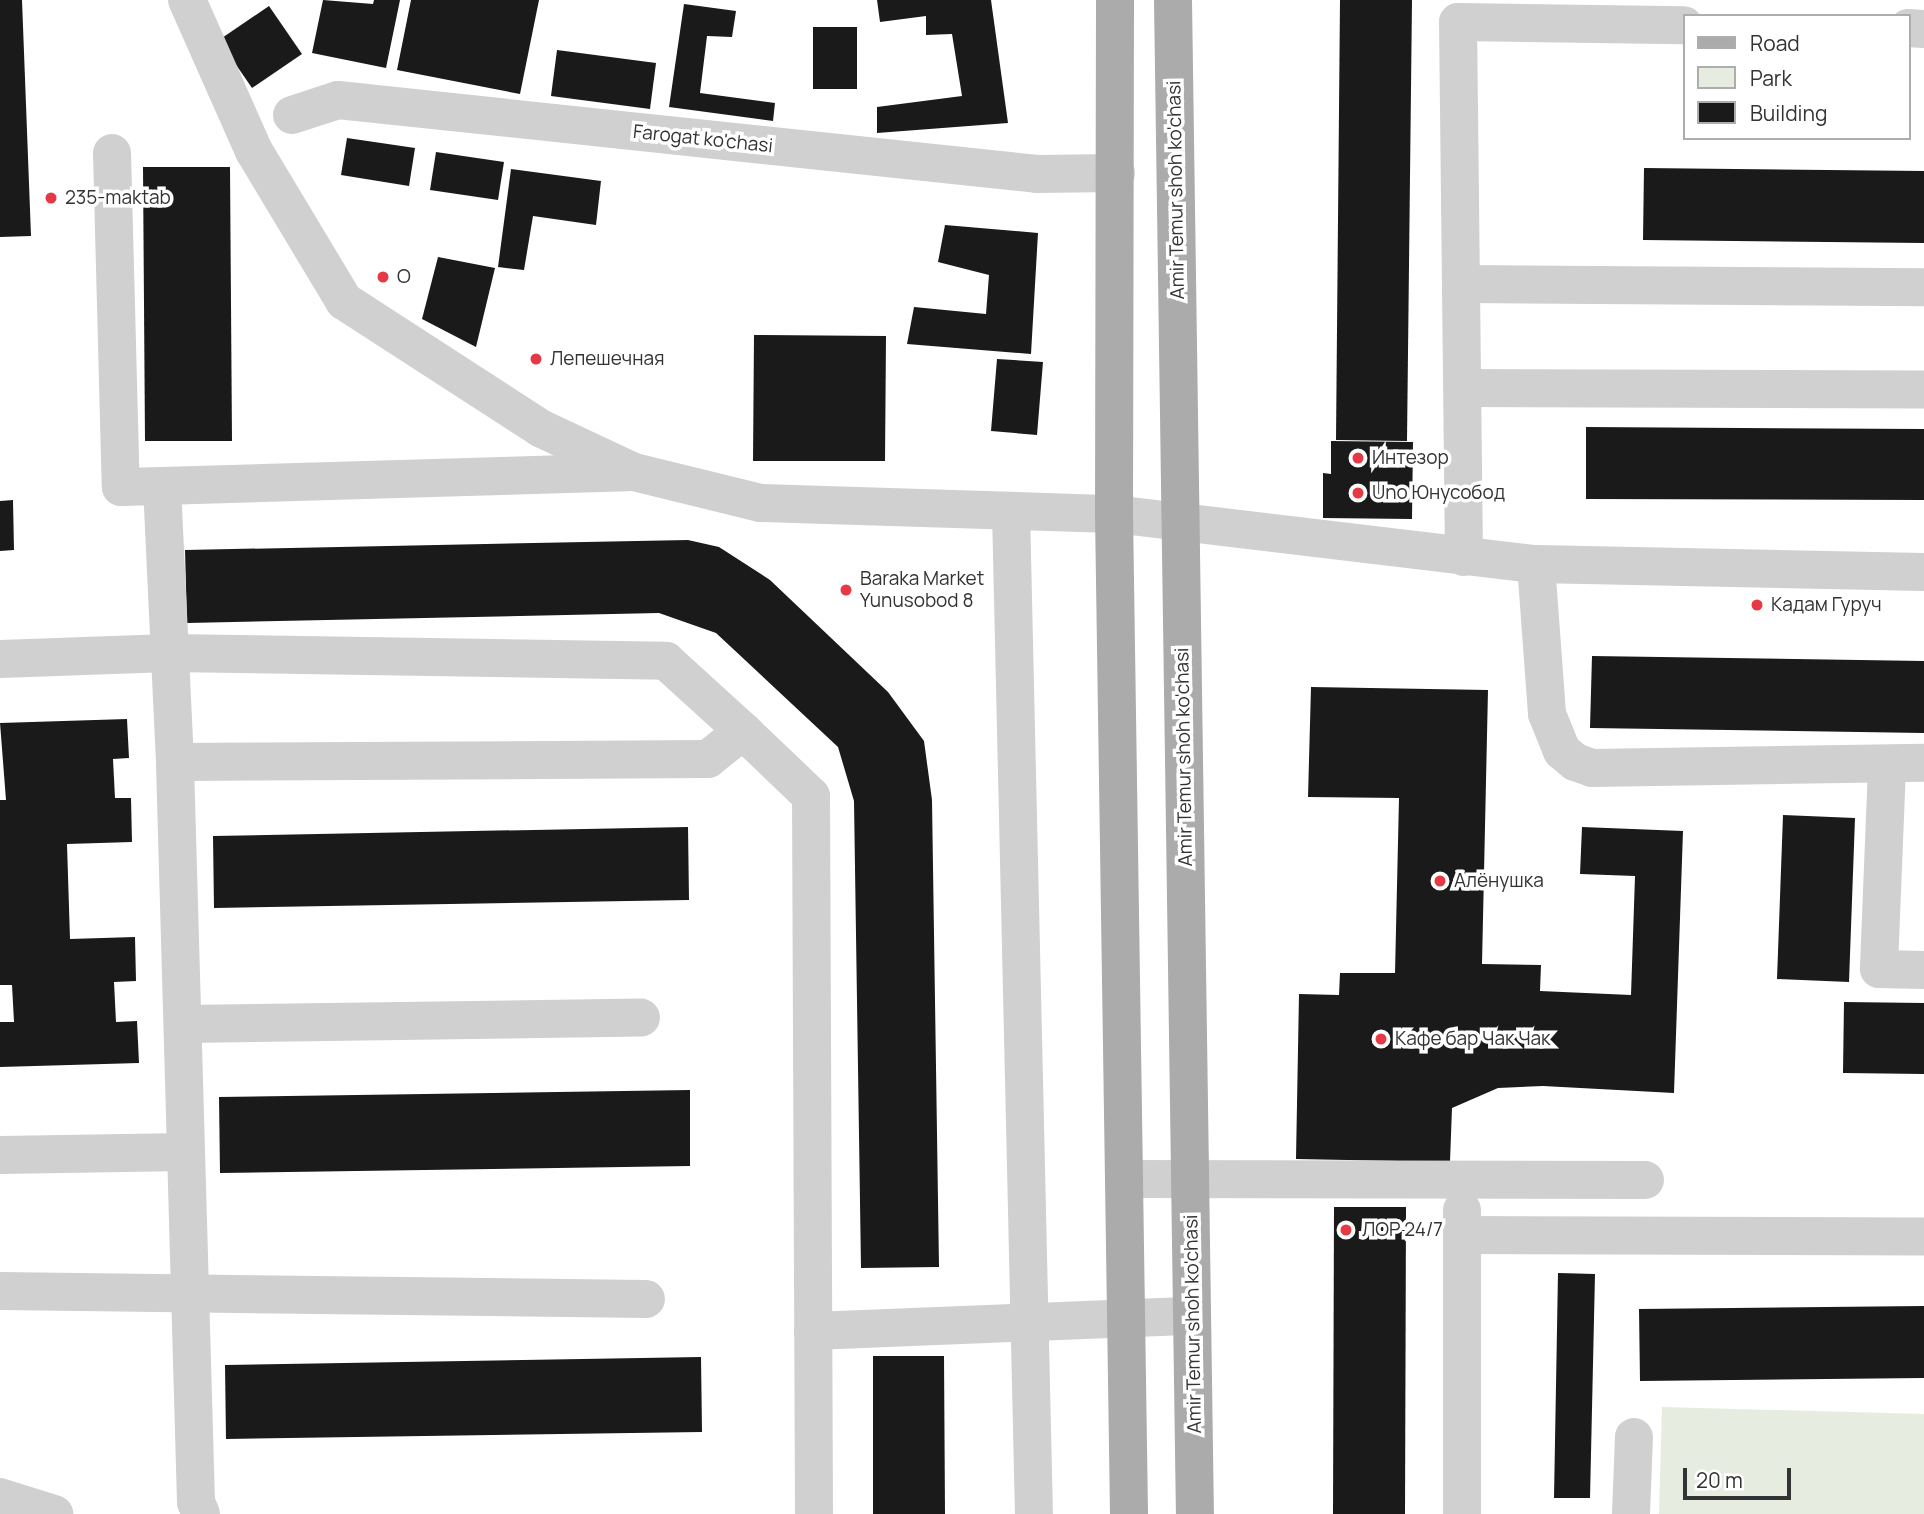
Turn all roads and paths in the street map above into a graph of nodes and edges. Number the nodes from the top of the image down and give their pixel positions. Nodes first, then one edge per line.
1 (187, 0) edge
2 (1115, 0) edge
3 (1173, 0) edge
4 (1457, 11) edge
5 (1682, 25) edge
6 (292, 115) dead end
7 (112, 153) dead end
8 (1116, 173) junction
9 (1464, 284) junction
10 (1924, 286) edge
11 (1463, 388) junction
12 (1924, 390) edge
13 (634, 472) junction
14 (162, 486) junction
15 (1011, 511) junction
16 (1114, 514) junction
17 (1181, 523) junction
18 (1464, 557) junction
19 (1536, 564) junction
20 (1924, 572) edge
21 (169, 653) junction
22 (0, 659) edge
23 (743, 732) junction
24 (175, 762) junction
25 (1924, 763) edge
26 (1887, 767) junction
27 (1924, 971) edge
28 (641, 1018) dead end
29 (183, 1024) junction
30 (187, 1152) junction
31 (0, 1156) edge
32 (1125, 1179) junction
33 (1190, 1179) junction
34 (1461, 1180) junction
35 (1645, 1180) dead end
36 (1462, 1235) junction
37 (1924, 1237) edge
38 (0, 1291) edge
39 (190, 1293) junction
40 (646, 1299) dead end
41 (1192, 1315) junction
42 (1127, 1318) junction
43 (1028, 1323) junction
44 (813, 1331) junction
45 (1634, 1437) dead end
46 (0, 1497) edge
47 (54, 1514) edge
48 (201, 1514) edge
49 (814, 1514) edge
50 (1034, 1514) edge
51 (1129, 1514) edge
52 (1195, 1514) edge
53 (1462, 1514) edge
54 (1631, 1514) edge

1 - 13 street
2 - 8 main road
3 - 17 main road, Amir Temur shoh ko'chasi
4 - 5 street
4 - 9 street
6 - 8 street, Farogat ko'chasi
7 - 14 street
8 - 16 main road
9 - 10 street
9 - 11 street
11 - 12 street
11 - 18 street
13 - 14 street
13 - 15 street
14 - 21 street
15 - 16 street
15 - 43 street
16 - 17 street
16 - 32 main road
17 - 18 street
17 - 33 main road, Amir Temur shoh ko'chasi
18 - 19 street
19 - 20 street
19 - 26 street
21 - 22 street
21 - 23 street
21 - 24 street
23 - 24 street
23 - 44 street
24 - 29 street
25 - 26 street
26 - 27 street
28 - 29 street
29 - 30 street
30 - 31 street
30 - 39 street
32 - 33 street
32 - 42 main road
33 - 34 street
33 - 41 main road, Amir Temur shoh ko'chasi
34 - 35 street
34 - 36 street
36 - 37 street
36 - 53 street
38 - 39 street
39 - 40 street
39 - 48 street
41 - 42 street
41 - 52 main road, Amir Temur shoh ko'chasi
42 - 43 street
42 - 51 main road
43 - 44 street
43 - 50 street
44 - 49 street
45 - 54 street
46 - 47 street

